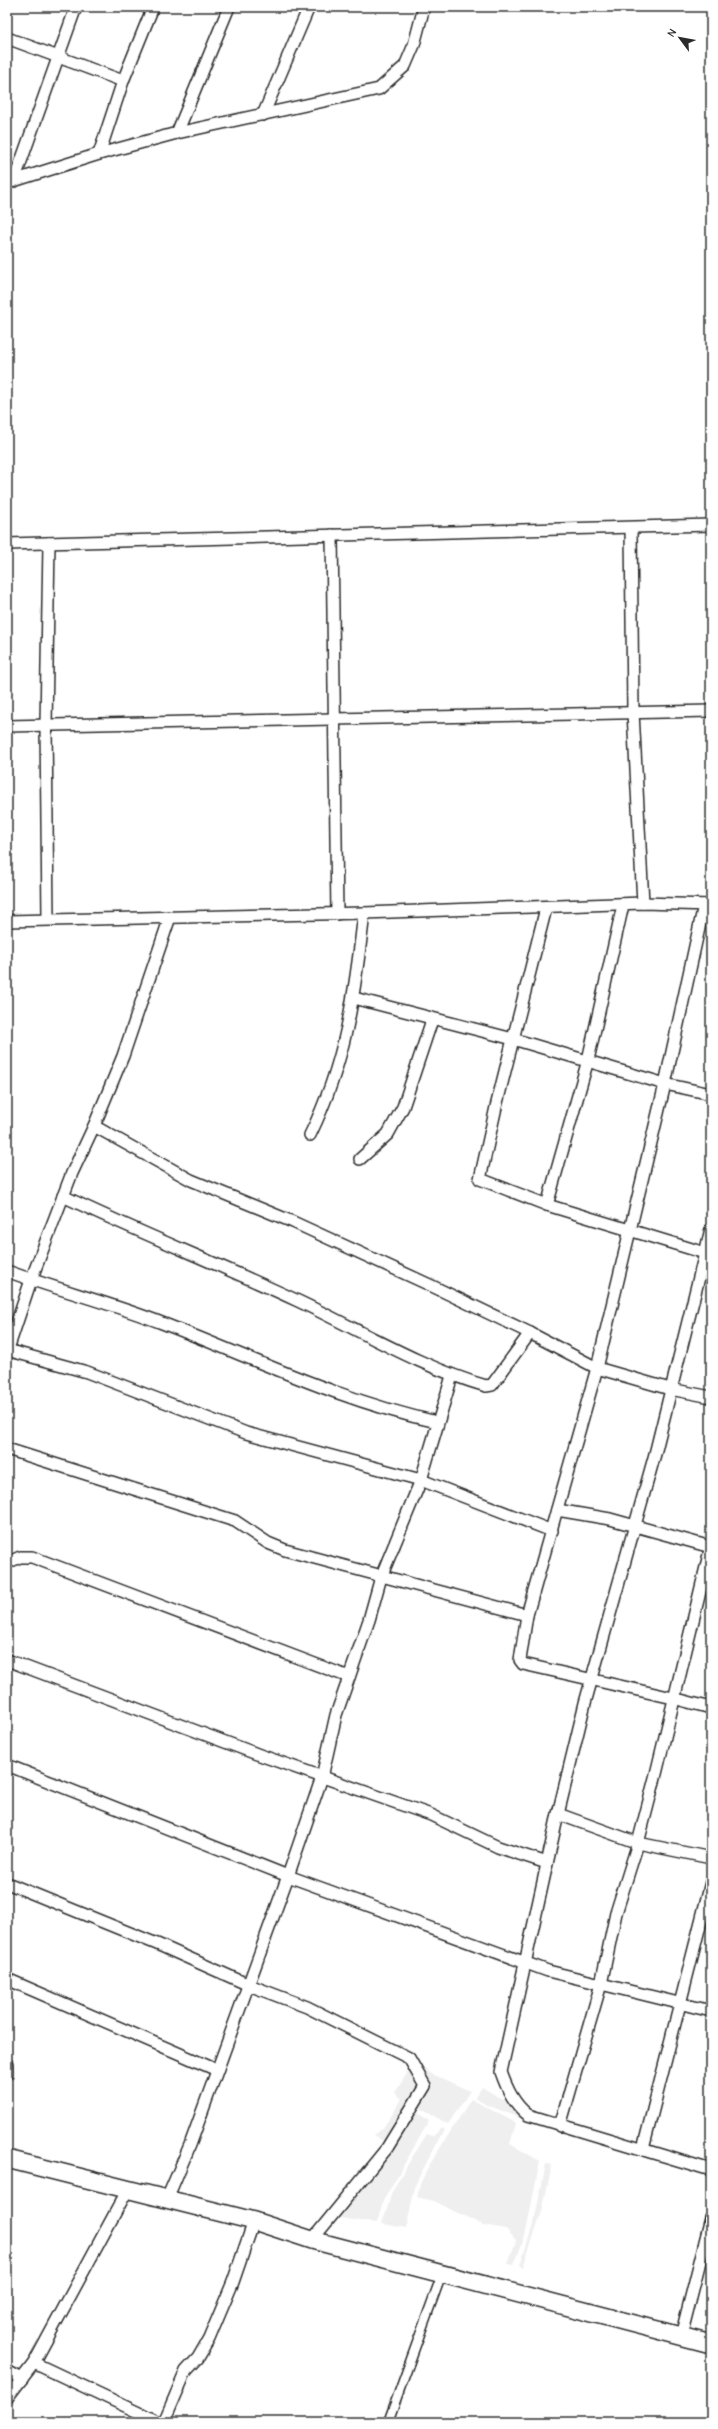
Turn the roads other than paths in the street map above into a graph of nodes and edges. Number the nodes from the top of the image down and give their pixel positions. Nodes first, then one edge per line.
1 (76, 7) edge
2 (153, 7) edge
3 (229, 7) edge
4 (309, 7) edge
5 (424, 7) edge
6 (7, 38) edge
7 (57, 57) junction
8 (123, 81) junction
9 (263, 116) junction
10 (177, 133) junction
11 (99, 154) junction
12 (10, 182) edge
13 (711, 525) edge
14 (631, 528) junction
15 (332, 535) junction
16 (49, 543) junction
17 (7, 544) edge
18 (711, 711) edge
19 (633, 712) junction
20 (334, 719) junction
21 (46, 725) junction
22 (7, 726) edge
23 (643, 903) junction
24 (623, 905) junction
25 (708, 905) edge
26 (546, 908) junction
27 (337, 914) junction
28 (364, 914) junction
29 (170, 917) junction
30 (48, 919) junction
31 (7, 921) edge
32 (354, 998) junction
33 (432, 1020) junction
34 (513, 1039) junction
35 (588, 1060) junction
36 (665, 1084) junction
37 (711, 1094) edge
38 (94, 1126) junction
39 (310, 1134) dead end
40 (360, 1159) dead end
41 (63, 1196) junction
42 (547, 1205) junction
43 (631, 1229) junction
44 (711, 1230) edge
45 (708, 1251) edge
46 (7, 1271) edge
47 (31, 1280) junction
48 (530, 1332) junction
49 (7, 1351) edge
50 (597, 1368) junction
51 (452, 1376) junction
52 (670, 1389) junction
53 (711, 1397) edge
54 (437, 1422) junction
55 (7, 1449) edge
56 (421, 1480) junction
57 (557, 1510) junction
58 (635, 1527) junction
59 (552, 1531) junction
60 (711, 1547) edge
61 (7, 1563) edge
62 (381, 1577) junction
63 (527, 1615) junction
64 (7, 1660) edge
65 (349, 1677) junction
66 (591, 1680) junction
67 (673, 1698) junction
68 (711, 1708) edge
69 (7, 1765) edge
70 (322, 1777) junction
71 (558, 1814) junction
72 (638, 1843) junction
73 (711, 1858) edge
74 (547, 1863) junction
75 (288, 1876) junction
76 (711, 1882) edge
77 (7, 1884) edge
78 (525, 1962) junction
79 (7, 1979) edge
80 (601, 1984) junction
81 (249, 1985) junction
82 (680, 2003) junction
83 (711, 2011) edge
84 (7, 2064) edge
85 (217, 2070) junction
86 (7, 2074) edge
87 (560, 2126) junction
88 (643, 2149) junction
89 (7, 2159) edge
90 (711, 2170) edge
91 (127, 2190) junction
92 (166, 2201) junction
93 (711, 2218) edge
94 (254, 2222) junction
95 (312, 2240) junction
96 (442, 2274) junction
97 (681, 2336) junction
98 (711, 2344) edge
99 (34, 2363) junction
100 (7, 2371) edge
101 (22, 2379) junction
102 (7, 2398) edge
103 (159, 2422) edge
104 (164, 2422) edge
105 (388, 2422) edge

1 - 7 street
2 - 8 street
3 - 10 street
4 - 9 street
5 - 9 street
6 - 7 street
7 - 8 street
7 - 12 street
8 - 11 street
9 - 10 street
10 - 11 street
11 - 12 street
13 - 14 street
14 - 15 street
14 - 19 street
15 - 16 street
15 - 20 street
16 - 17 street
16 - 21 street
18 - 19 street
19 - 20 street
19 - 23 street
20 - 21 street
20 - 27 street
21 - 22 street
21 - 30 street
23 - 24 street
23 - 25 street
24 - 26 street
24 - 35 street
25 - 36 street
26 - 28 street
26 - 34 street
27 - 28 street
27 - 29 street
28 - 32 street
29 - 30 street
29 - 38 street
30 - 31 street
32 - 33 street
32 - 39 street
33 - 34 street
33 - 40 street
34 - 35 street
34 - 42 street
35 - 36 street
35 - 42 street
36 - 37 street
36 - 43 street
38 - 41 street
38 - 48 street
41 - 47 street
41 - 51 street
42 - 43 street
43 - 45 street
43 - 50 street
44 - 45 street
45 - 52 street
46 - 47 street
47 - 49 street
47 - 54 street
48 - 50 street
48 - 51 street
49 - 56 street
50 - 52 street
50 - 57 street
51 - 54 street
52 - 53 street
52 - 58 street
54 - 56 street
55 - 62 street
56 - 59 street
56 - 62 street
57 - 58 street
57 - 59 street
58 - 60 street
58 - 66 street
59 - 63 street
60 - 67 street
61 - 65 street
62 - 63 street
62 - 65 street
63 - 66 street
64 - 70 street
65 - 70 street
66 - 67 street
66 - 71 street
67 - 68 street
67 - 72 street
69 - 75 street
70 - 74 street
70 - 75 street
71 - 72 street
71 - 74 street
72 - 73 street
72 - 80 street
74 - 78 street
75 - 78 street
75 - 81 street
76 - 82 street
77 - 81 street
78 - 80 street
78 - 87 street
79 - 85 street
80 - 82 street
80 - 87 street
81 - 85 street
81 - 95 street
82 - 83 street
82 - 88 street
84 - 86 street
85 - 92 street
87 - 88 street
88 - 90 street
89 - 91 main road
91 - 92 main road
91 - 99 street
92 - 94 main road
93 - 97 street
94 - 95 main road
94 - 104 street
95 - 96 main road
96 - 97 main road
96 - 105 street
97 - 98 main road
99 - 101 street
99 - 103 street
100 - 101 street
101 - 102 street

